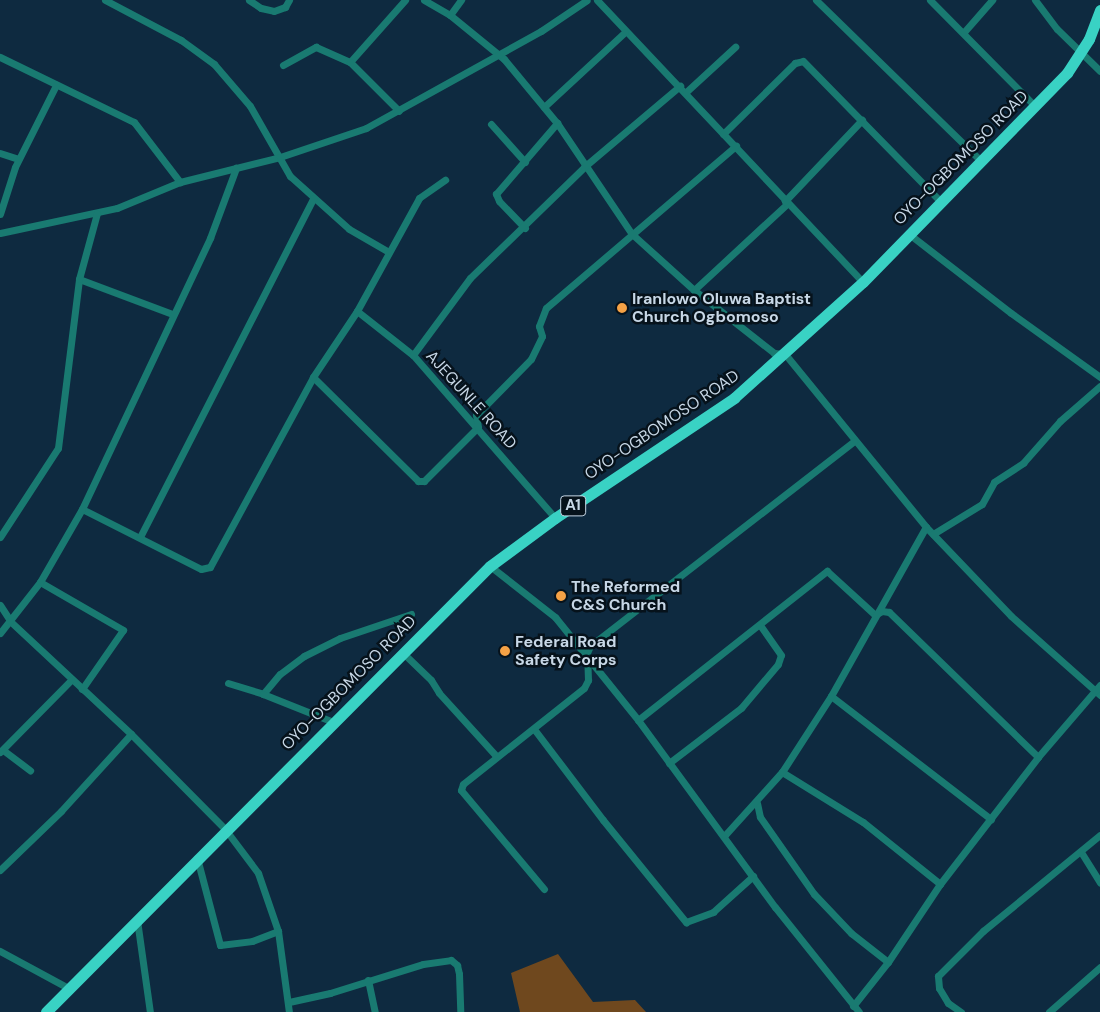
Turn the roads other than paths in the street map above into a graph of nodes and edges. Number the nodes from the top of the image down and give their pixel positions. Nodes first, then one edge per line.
1 (105, 0) edge
2 (249, 0) edge
3 (289, 0) edge
4 (404, 0) edge
5 (424, 0) edge
6 (461, 0) edge
7 (586, 0) edge
8 (597, 0) edge
9 (816, 0) edge
10 (930, 0) edge
11 (992, 0) edge
12 (1035, 0) edge
13 (1100, 10) edge
14 (450, 16) junction
15 (625, 32) junction
16 (964, 32) junction
17 (735, 47) dead end
18 (1080, 52) junction
19 (497, 54) junction
20 (0, 57) edge
21 (350, 62) junction
22 (283, 65) dead end
23 (1100, 71) edge
24 (56, 85) junction
25 (680, 86) junction
26 (686, 92) junction
27 (1035, 106) junction
28 (544, 107) junction
29 (399, 111) junction
30 (862, 120) junction
31 (557, 123) junction
32 (491, 124) dead end
33 (723, 134) junction
34 (736, 146) junction
35 (0, 153) edge
36 (280, 157) junction
37 (18, 159) junction
38 (981, 161) junction
39 (525, 162) junction
40 (584, 167) junction
41 (236, 168) junction
42 (444, 180) dead end
43 (180, 182) junction
44 (313, 199) junction
45 (785, 201) junction
46 (942, 203) junction
47 (97, 213) junction
48 (0, 214) edge
49 (525, 228) junction
50 (0, 233) edge
51 (632, 234) junction
52 (909, 234) junction
53 (387, 251) junction
54 (78, 279) junction
55 (862, 282) junction
56 (694, 290) junction
57 (357, 311) junction
58 (172, 314) junction
59 (785, 354) junction
60 (413, 355) junction
61 (313, 377) junction
62 (1100, 377) edge
63 (1100, 386) edge
64 (478, 427) junction
65 (854, 440) junction
66 (82, 509) junction
67 (555, 518) junction
68 (926, 527) junction
69 (933, 534) junction
70 (0, 537) edge
71 (140, 537) junction
72 (490, 566) junction
73 (40, 582) junction
74 (0, 605) edge
75 (411, 614) dead end
76 (875, 614) junction
77 (11, 622) junction
78 (760, 625) junction
79 (0, 633) edge
80 (403, 653) junction
81 (587, 661) junction
82 (71, 680) junction
83 (228, 683) dead end
84 (82, 689) junction
85 (1098, 690) edge
86 (263, 694) junction
87 (831, 696) junction
88 (638, 720) junction
89 (333, 722) junction
90 (534, 730) junction
91 (131, 734) junction
92 (1, 751) edge
93 (497, 757) junction
94 (1038, 757) junction
95 (669, 763) junction
96 (30, 770) dead end
97 (782, 772) junction
98 (757, 803) junction
99 (991, 819) junction
100 (225, 829) junction
101 (725, 835) junction
102 (1100, 835) edge
103 (1081, 852) junction
104 (197, 858) junction
105 (0, 870) edge
106 (753, 876) junction
107 (1100, 882) edge
108 (940, 884) junction
109 (544, 889) dead end
110 (137, 920) junction
111 (278, 930) junction
112 (0, 951) edge
113 (888, 962) junction
114 (1100, 967) edge
115 (368, 980) junction
116 (70, 989) junction
117 (289, 1002) junction
118 (853, 1006) junction
119 (46, 1012) edge
120 (150, 1012) edge
121 (289, 1012) edge
122 (375, 1012) edge
123 (460, 1012) edge
124 (859, 1012) edge
125 (961, 1012) edge
126 (1048, 1012) edge

1 - 36 street
2 - 3 street
4 - 21 street
5 - 14 street
6 - 14 street
7 - 19 street
8 - 15 street
9 - 38 street
10 - 16 street
11 - 16 street
12 - 18 street
13 - 18 highway, OYO-OGBOMOSO ROAD / A1
14 - 19 street
15 - 25 street
15 - 28 street
16 - 27 street
17 - 26 street
18 - 23 street
18 - 27 highway, OYO-OGBOMOSO ROAD / A1
19 - 28 street
19 - 29 street
20 - 24 street
21 - 22 street
21 - 29 street
24 - 37 street
24 - 43 street
25 - 26 street
25 - 40 street
26 - 33 street
27 - 38 highway, OYO-OGBOMOSO ROAD / A1
28 - 31 street
29 - 36 street
30 - 33 street
30 - 45 street
30 - 46 street
31 - 39 street
31 - 40 street
32 - 39 street
33 - 34 street
34 - 45 street
34 - 51 street
35 - 37 street
36 - 41 street
36 - 44 street
37 - 48 street
38 - 46 highway, OYO-OGBOMOSO ROAD / A1
39 - 49 street
40 - 49 street
40 - 51 street
41 - 43 street
41 - 58 street
42 - 53 street
43 - 47 street
44 - 53 street
44 - 71 street
45 - 55 street
45 - 56 street
46 - 52 highway, OYO-OGBOMOSO ROAD / A1
47 - 50 street
47 - 54 street
49 - 60 street
51 - 56 street
51 - 64 street
52 - 55 highway, OYO-OGBOMOSO ROAD / A1
52 - 62 street
53 - 57 street
54 - 58 street
54 - 70 street
55 - 59 highway, OYO-OGBOMOSO ROAD / A1
56 - 59 street
57 - 60 street, AJEGUNLE ROAD
57 - 61 street
58 - 66 street
59 - 65 street
59 - 67 highway, OYO-OGBOMOSO ROAD / A1
60 - 64 street, AJEGUNLE ROAD
61 - 64 street
61 - 71 street
63 - 69 street
64 - 67 street, AJEGUNLE ROAD
65 - 68 street
65 - 81 street
66 - 71 street
66 - 73 street
67 - 72 highway, OYO-OGBOMOSO ROAD / A1
68 - 69 street
68 - 76 street
69 - 85 street
72 - 80 highway, OYO-OGBOMOSO ROAD / A1
72 - 81 street
73 - 77 street
73 - 84 street
74 - 77 street
75 - 86 street
76 - 78 street
76 - 87 street
76 - 94 street
77 - 79 street
77 - 82 street
78 - 88 street
78 - 95 street
80 - 89 highway, OYO-OGBOMOSO ROAD / A1
80 - 93 street
81 - 88 street
81 - 90 street
82 - 84 street
82 - 92 street
83 - 86 street
84 - 91 street
85 - 94 street
86 - 89 street
87 - 97 street
87 - 99 street
88 - 95 street
89 - 100 highway, OYO-OGBOMOSO ROAD / A1
90 - 93 street
90 - 106 street
91 - 100 street
91 - 105 street
92 - 96 street
93 - 109 street
94 - 99 street
95 - 101 street
97 - 98 street
97 - 108 street
98 - 101 street
98 - 113 street
99 - 108 street
100 - 104 highway, OYO-OGBOMOSO ROAD / A1
100 - 111 street
101 - 106 street
102 - 103 street
103 - 107 street
103 - 125 street
104 - 110 highway, OYO-OGBOMOSO ROAD / A1
104 - 111 street
106 - 118 street
108 - 113 street
110 - 116 highway, OYO-OGBOMOSO ROAD / A1
110 - 120 street
111 - 117 street
112 - 116 street
113 - 118 street
114 - 126 street
115 - 117 street
115 - 122 street
115 - 123 street
116 - 119 highway, OYO-OGBOMOSO ROAD / A1
117 - 121 street
118 - 124 street

